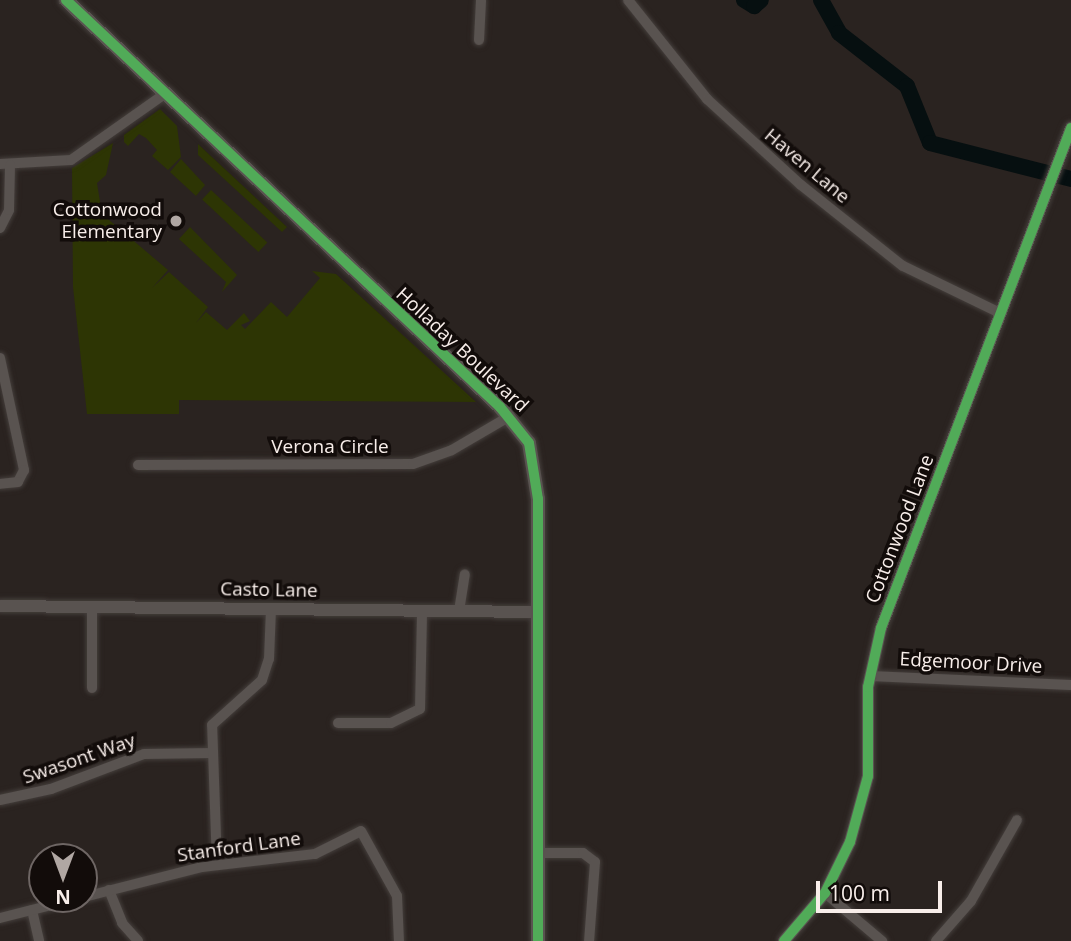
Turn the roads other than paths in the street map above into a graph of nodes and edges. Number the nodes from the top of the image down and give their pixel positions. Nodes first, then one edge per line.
1 (66, 0) edge
2 (481, 0) edge
3 (628, 0) edge
4 (479, 40) dead end
5 (163, 95) junction
6 (1071, 128) edge
7 (5, 164) edge
8 (0, 228) edge
9 (1000, 313) junction
10 (1, 358) edge
11 (510, 416) junction
12 (138, 464) dead end
13 (0, 484) edge
14 (465, 574) dead end
15 (0, 606) edge
16 (92, 606) junction
17 (271, 610) junction
18 (459, 611) junction
19 (422, 612) junction
20 (538, 612) junction
21 (870, 676) junction
22 (1071, 685) edge
23 (92, 688) dead end
24 (338, 723) dead end
25 (212, 753) junction
26 (0, 800) edge
27 (1017, 820) dead end
28 (537, 853) junction
29 (217, 865) junction
30 (109, 890) junction
31 (825, 892) junction
32 (98, 893) edge
33 (28, 911) edge
34 (33, 913) edge
35 (0, 918) edge
36 (39, 941) edge
37 (138, 941) edge
38 (398, 941) edge
39 (538, 941) edge
40 (589, 941) edge
41 (785, 941) edge
42 (882, 941) edge
43 (936, 941) edge

1 - 5 main road, Holladay Boulevard
2 - 4 street
3 - 9 street, Haven Lane
5 - 7 street
5 - 11 main road, Holladay Boulevard
6 - 9 street, Cottonwood Lane
7 - 8 street
9 - 21 street, Cottonwood Lane
10 - 13 street
11 - 12 street, Verona Circle
11 - 20 main road, Holladay Boulevard
14 - 18 street
15 - 16 street, Casto Lane
16 - 17 street, Casto Lane
16 - 23 street
17 - 19 street, Casto Lane
17 - 25 street
18 - 19 street, Casto Lane
18 - 20 street, Casto Lane
19 - 24 street
20 - 28 main road, Holladay Boulevard
21 - 22 street, Edgemoor Drive
21 - 31 street, Cottonwood Lane
25 - 26 street, Swasont Way
25 - 29 street
27 - 43 street
28 - 39 main road, Holladay Boulevard
28 - 40 street
29 - 30 street, Stanford Lane
29 - 38 street, Stanford Lane
30 - 32 street, Stanford Lane
30 - 37 street
31 - 41 street, Cottonwood Lane
31 - 42 street
33 - 35 street
34 - 36 street

